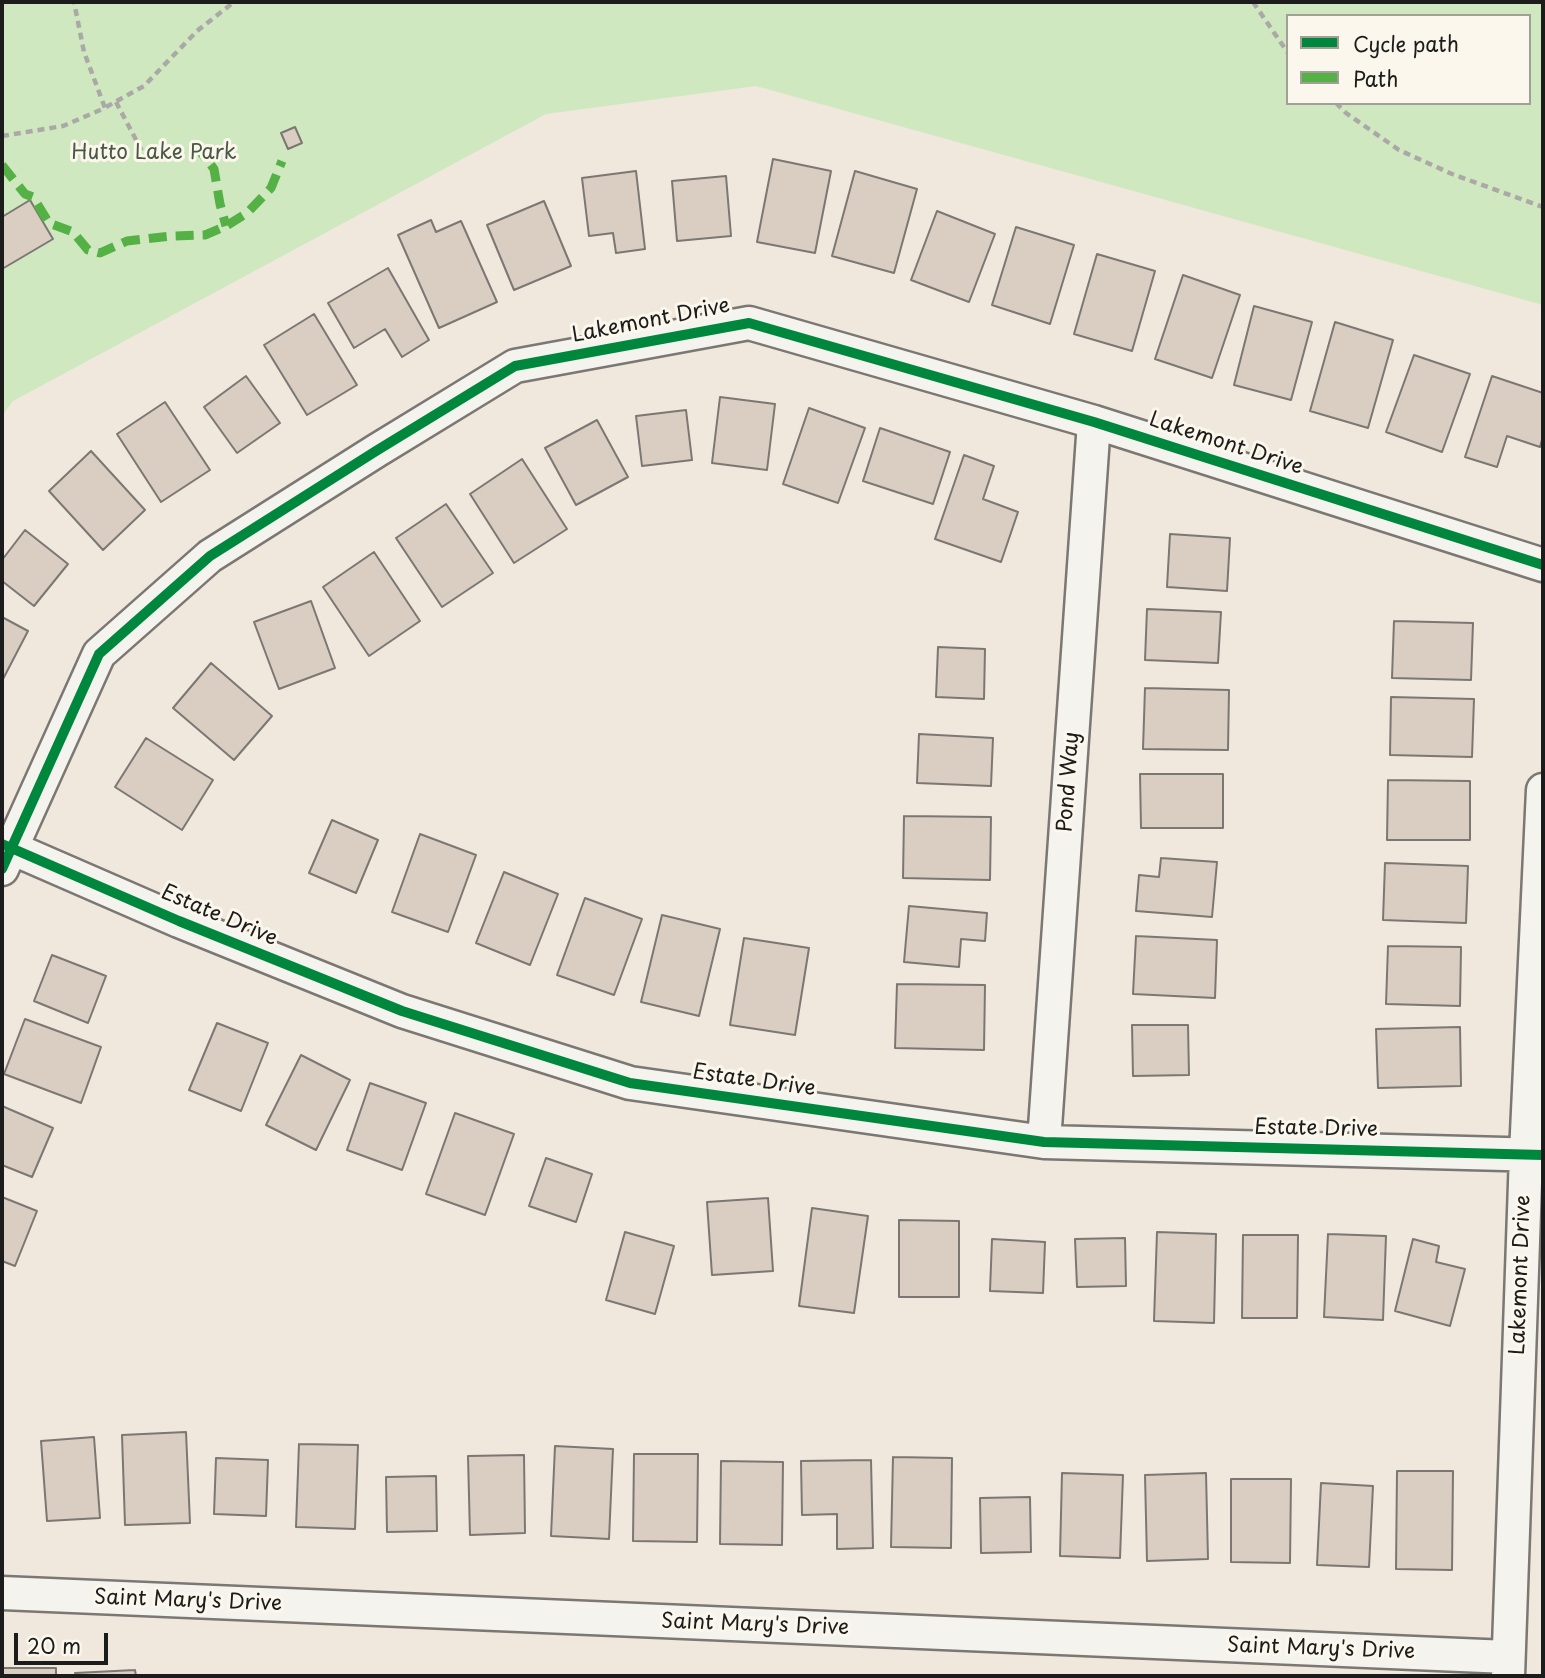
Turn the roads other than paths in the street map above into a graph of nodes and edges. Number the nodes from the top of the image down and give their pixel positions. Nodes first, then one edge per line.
1 (1094, 422) junction
2 (1543, 565) edge
3 (1543, 790) edge
4 (5, 853) edge
5 (1044, 1142) junction
6 (1534, 1155) edge
7 (2, 1593) edge
8 (1508, 1667) edge

1 - 2 street, Lakemont Drive
1 - 4 street, Lakemont Drive
1 - 5 street, Pond Way
3 - 6 street, Lakemont Drive
4 - 5 street, Estate Drive
5 - 6 street, Estate Drive
6 - 8 street, Lakemont Drive
7 - 8 street, Saint Mary's Drive

